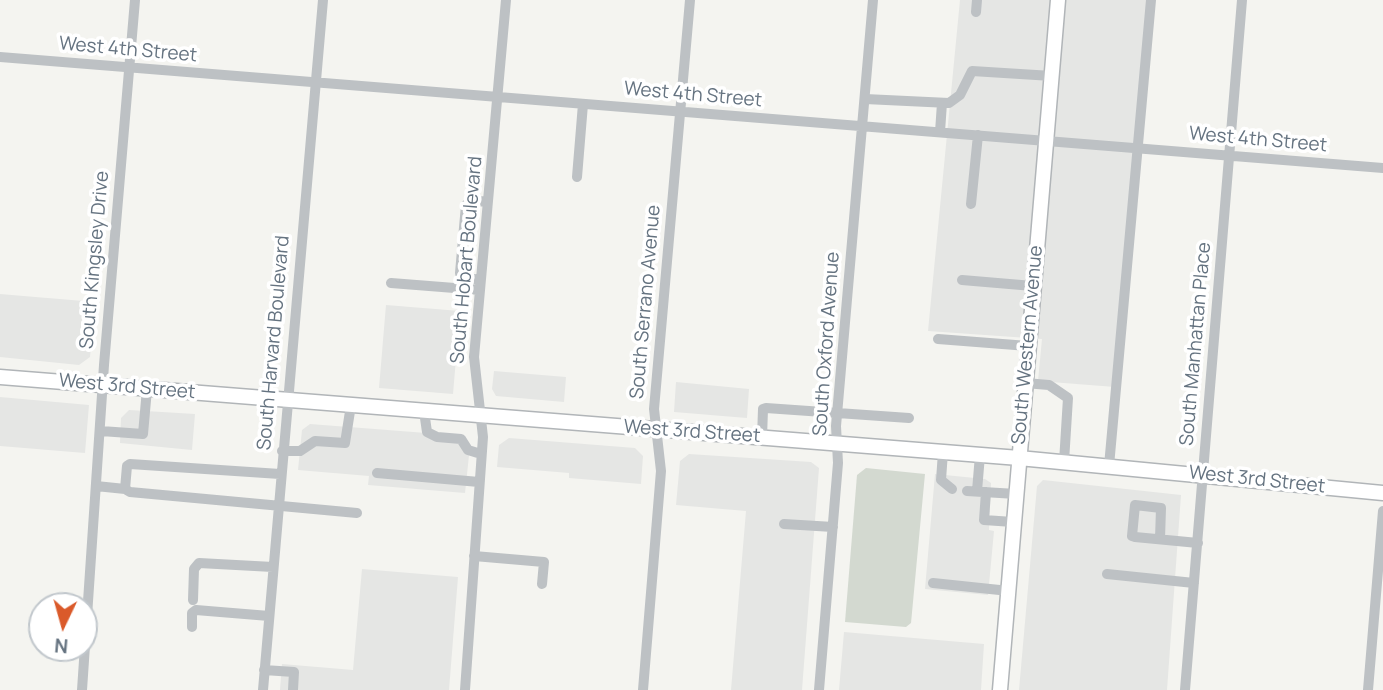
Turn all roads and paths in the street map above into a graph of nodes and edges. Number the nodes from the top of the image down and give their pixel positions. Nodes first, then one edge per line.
1 (135, 0) edge
2 (323, 0) edge
3 (506, 0) edge
4 (690, 0) edge
5 (873, 0) edge
6 (1058, 0) edge
7 (1151, 0) edge
8 (1242, 0) edge
9 (0, 57) edge
10 (129, 68) junction
11 (1052, 76) junction
12 (315, 82) junction
13 (499, 97) junction
14 (865, 99) junction
15 (942, 103) junction
16 (583, 104) junction
17 (680, 112) junction
18 (863, 127) junction
19 (940, 132) junction
20 (978, 135) junction
21 (1046, 140) junction
22 (1139, 147) junction
23 (1229, 154) junction
24 (1383, 168) edge
25 (577, 177) dead end
26 (488, 201) junction
27 (971, 204) dead end
28 (465, 218) junction
29 (486, 219) junction
30 (463, 243) junction
31 (484, 244) junction
32 (461, 261) junction
33 (482, 264) junction
34 (962, 281) dead end
35 (391, 283) dead end
36 (480, 285) junction
37 (1033, 286) junction
38 (938, 339) dead end
39 (1028, 346) junction
40 (0, 377) edge
41 (1025, 383) junction
42 (104, 386) junction
43 (147, 389) junction
44 (286, 400) junction
45 (351, 405) junction
46 (424, 411) junction
47 (837, 412) junction
48 (479, 415) junction
49 (909, 418) dead end
50 (657, 430) junction
51 (100, 431) junction
52 (762, 438) junction
53 (837, 444) junction
54 (282, 451) junction
55 (943, 452) junction
56 (481, 454) junction
57 (980, 455) junction
58 (1019, 458) junction
59 (1064, 462) junction
60 (1109, 466) junction
61 (377, 473) dead end
62 (272, 474) junction
63 (1203, 474) junction
64 (479, 482) junction
65 (96, 486) junction
66 (125, 488) junction
67 (952, 489) dead end
68 (977, 491) junction
69 (1383, 493) edge
70 (1016, 494) junction
71 (278, 506) junction
72 (1383, 511) edge
73 (357, 513) dead end
74 (1013, 522) junction
75 (784, 524) dead end
76 (832, 527) junction
77 (1160, 539) dead end
78 (1198, 543) junction
79 (474, 556) junction
80 (273, 566) junction
81 (1107, 574) dead end
82 (933, 583) dead end
83 (1194, 583) junction
84 (542, 584) dead end
85 (1009, 591) junction
86 (193, 600) dead end
87 (269, 616) junction
88 (192, 627) dead end
89 (264, 670) junction
90 (82, 690) edge
91 (262, 690) edge
92 (293, 690) edge
93 (465, 690) edge
94 (643, 690) edge
95 (819, 690) edge
96 (1000, 690) edge
97 (1185, 690) edge
98 (1368, 690) edge

1 - 10 street, South Kingsley Drive
2 - 12 street, South Harvard Boulevard
3 - 13 street, South Hobart Boulevard
4 - 17 street, South Serrano Avenue
5 - 14 street, South Oxford Avenue
6 - 11 main road, South Western Avenue
7 - 22 street
8 - 23 street, South Manhattan Place
9 - 10 street, West 4th Street
10 - 12 street, West 4th Street
10 - 42 street, South Kingsley Drive
11 - 15 street
11 - 21 main road, South Western Avenue
12 - 13 street, West 4th Street
12 - 44 street, South Harvard Boulevard
13 - 16 street, West 4th Street
13 - 26 street, South Hobart Boulevard
14 - 15 street
14 - 18 street, South Oxford Avenue
15 - 19 street
16 - 17 street, West 4th Street
16 - 25 street
17 - 18 street, West 4th Street
17 - 50 street, South Serrano Avenue
18 - 19 street, West 4th Street
18 - 47 street, South Oxford Avenue
19 - 20 street, West 4th Street
20 - 21 street, West 4th Street
20 - 27 street
21 - 22 street, West 4th Street
21 - 37 main road, South Western Avenue
22 - 23 street, West 4th Street
22 - 60 street
23 - 24 street, West 4th Street
23 - 63 street, South Manhattan Place
26 - 28 street
26 - 29 street, South Hobart Boulevard
28 - 29 street
28 - 30 street
29 - 31 street, South Hobart Boulevard
30 - 31 street
30 - 32 street
31 - 33 street, South Hobart Boulevard
32 - 33 street
32 - 36 street
33 - 36 street, South Hobart Boulevard
34 - 37 street
35 - 36 street
36 - 48 street, South Hobart Boulevard
37 - 39 main road, South Western Avenue
38 - 39 street
39 - 41 main road, South Western Avenue
40 - 42 main road, West 3rd Street
41 - 58 main road, South Western Avenue
41 - 59 street
42 - 43 main road, West 3rd Street
42 - 51 street, South Kingsley Drive
43 - 44 main road, West 3rd Street
43 - 51 street
44 - 45 main road, West 3rd Street
44 - 54 street, South Harvard Boulevard
45 - 46 main road, West 3rd Street
45 - 54 street
46 - 48 main road, West 3rd Street
46 - 56 street
47 - 49 street
47 - 52 street
47 - 53 street, South Oxford Avenue
48 - 50 main road, West 3rd Street
48 - 56 street, South Hobart Boulevard
50 - 52 main road, West 3rd Street
50 - 94 street, South Serrano Avenue
51 - 65 street, South Kingsley Drive
52 - 53 main road, West 3rd Street
53 - 55 main road, West 3rd Street
53 - 76 street, South Oxford Avenue
54 - 62 street, South Harvard Boulevard
55 - 57 main road, West 3rd Street
55 - 67 street
56 - 64 street, South Hobart Boulevard
57 - 58 main road, West 3rd Street
57 - 68 street
58 - 59 main road, West 3rd Street
58 - 70 main road, South Western Avenue
59 - 60 main road, West 3rd Street
60 - 63 main road, West 3rd Street
61 - 64 street
62 - 66 street
62 - 71 street, South Harvard Boulevard
63 - 69 main road, West 3rd Street
63 - 78 street, South Manhattan Place
64 - 79 street, South Hobart Boulevard
65 - 66 street
65 - 90 street, South Kingsley Drive
66 - 71 street
68 - 70 street
68 - 74 street
70 - 74 main road, South Western Avenue
71 - 73 street
71 - 80 street, South Harvard Boulevard
72 - 98 street
74 - 85 main road, South Western Avenue
75 - 76 street
76 - 95 street, South Oxford Avenue
77 - 78 street
78 - 83 street, South Manhattan Place
79 - 84 street
79 - 93 street, South Hobart Boulevard
80 - 86 street
80 - 87 street, South Harvard Boulevard
81 - 83 street
82 - 85 street
83 - 97 street, South Manhattan Place
85 - 96 main road, South Western Avenue
87 - 88 street
87 - 89 street, South Harvard Boulevard
89 - 91 street, South Harvard Boulevard
89 - 92 street

